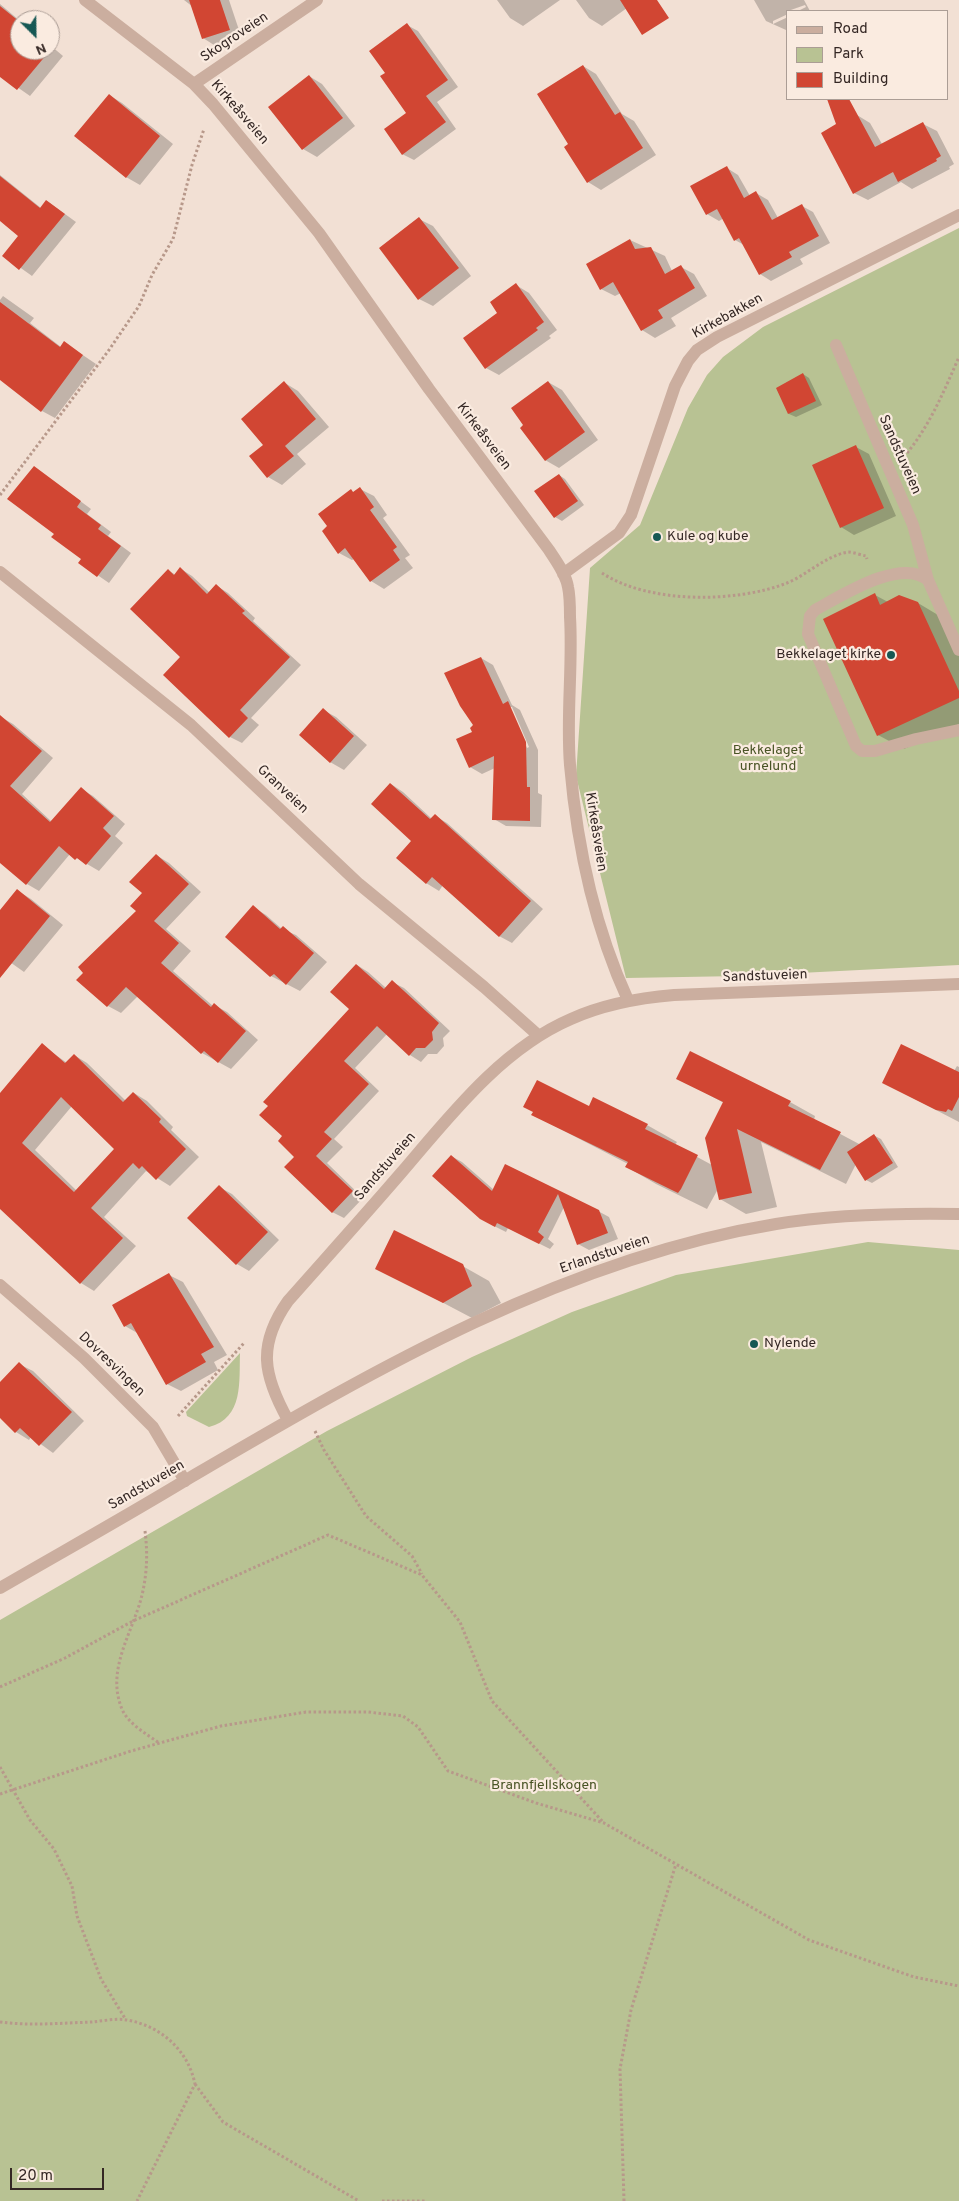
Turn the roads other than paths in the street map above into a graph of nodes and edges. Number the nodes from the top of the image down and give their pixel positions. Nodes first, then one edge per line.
1 (85, 0) edge
2 (317, 0) edge
3 (194, 84) junction
4 (959, 215) edge
5 (836, 345) dead end
6 (0, 572) edge
7 (563, 574) junction
8 (928, 580) junction
9 (959, 650) edge
10 (959, 730) edge
11 (959, 984) edge
12 (628, 1000) junction
13 (539, 1036) junction
14 (959, 1214) edge
15 (0, 1285) edge
16 (288, 1420) junction
17 (185, 1481) junction
18 (0, 1588) edge

1 - 3 street, Kirkeåsveien
2 - 3 street, Skogroveien
3 - 7 street, Kirkeåsveien
4 - 7 street, Kirkebakken
5 - 8 street, Sandstuveien
6 - 13 street, Granveien
7 - 12 street, Kirkeåsveien
8 - 9 street, Sandstuveien
8 - 10 street
11 - 12 street, Sandstuveien
12 - 13 street, Sandstuveien
13 - 16 street, Sandstuveien
14 - 16 street, Erlandstuveien
15 - 17 street, Dovresvingen
16 - 17 street, Sandstuveien
17 - 18 street, Sandstuveien

